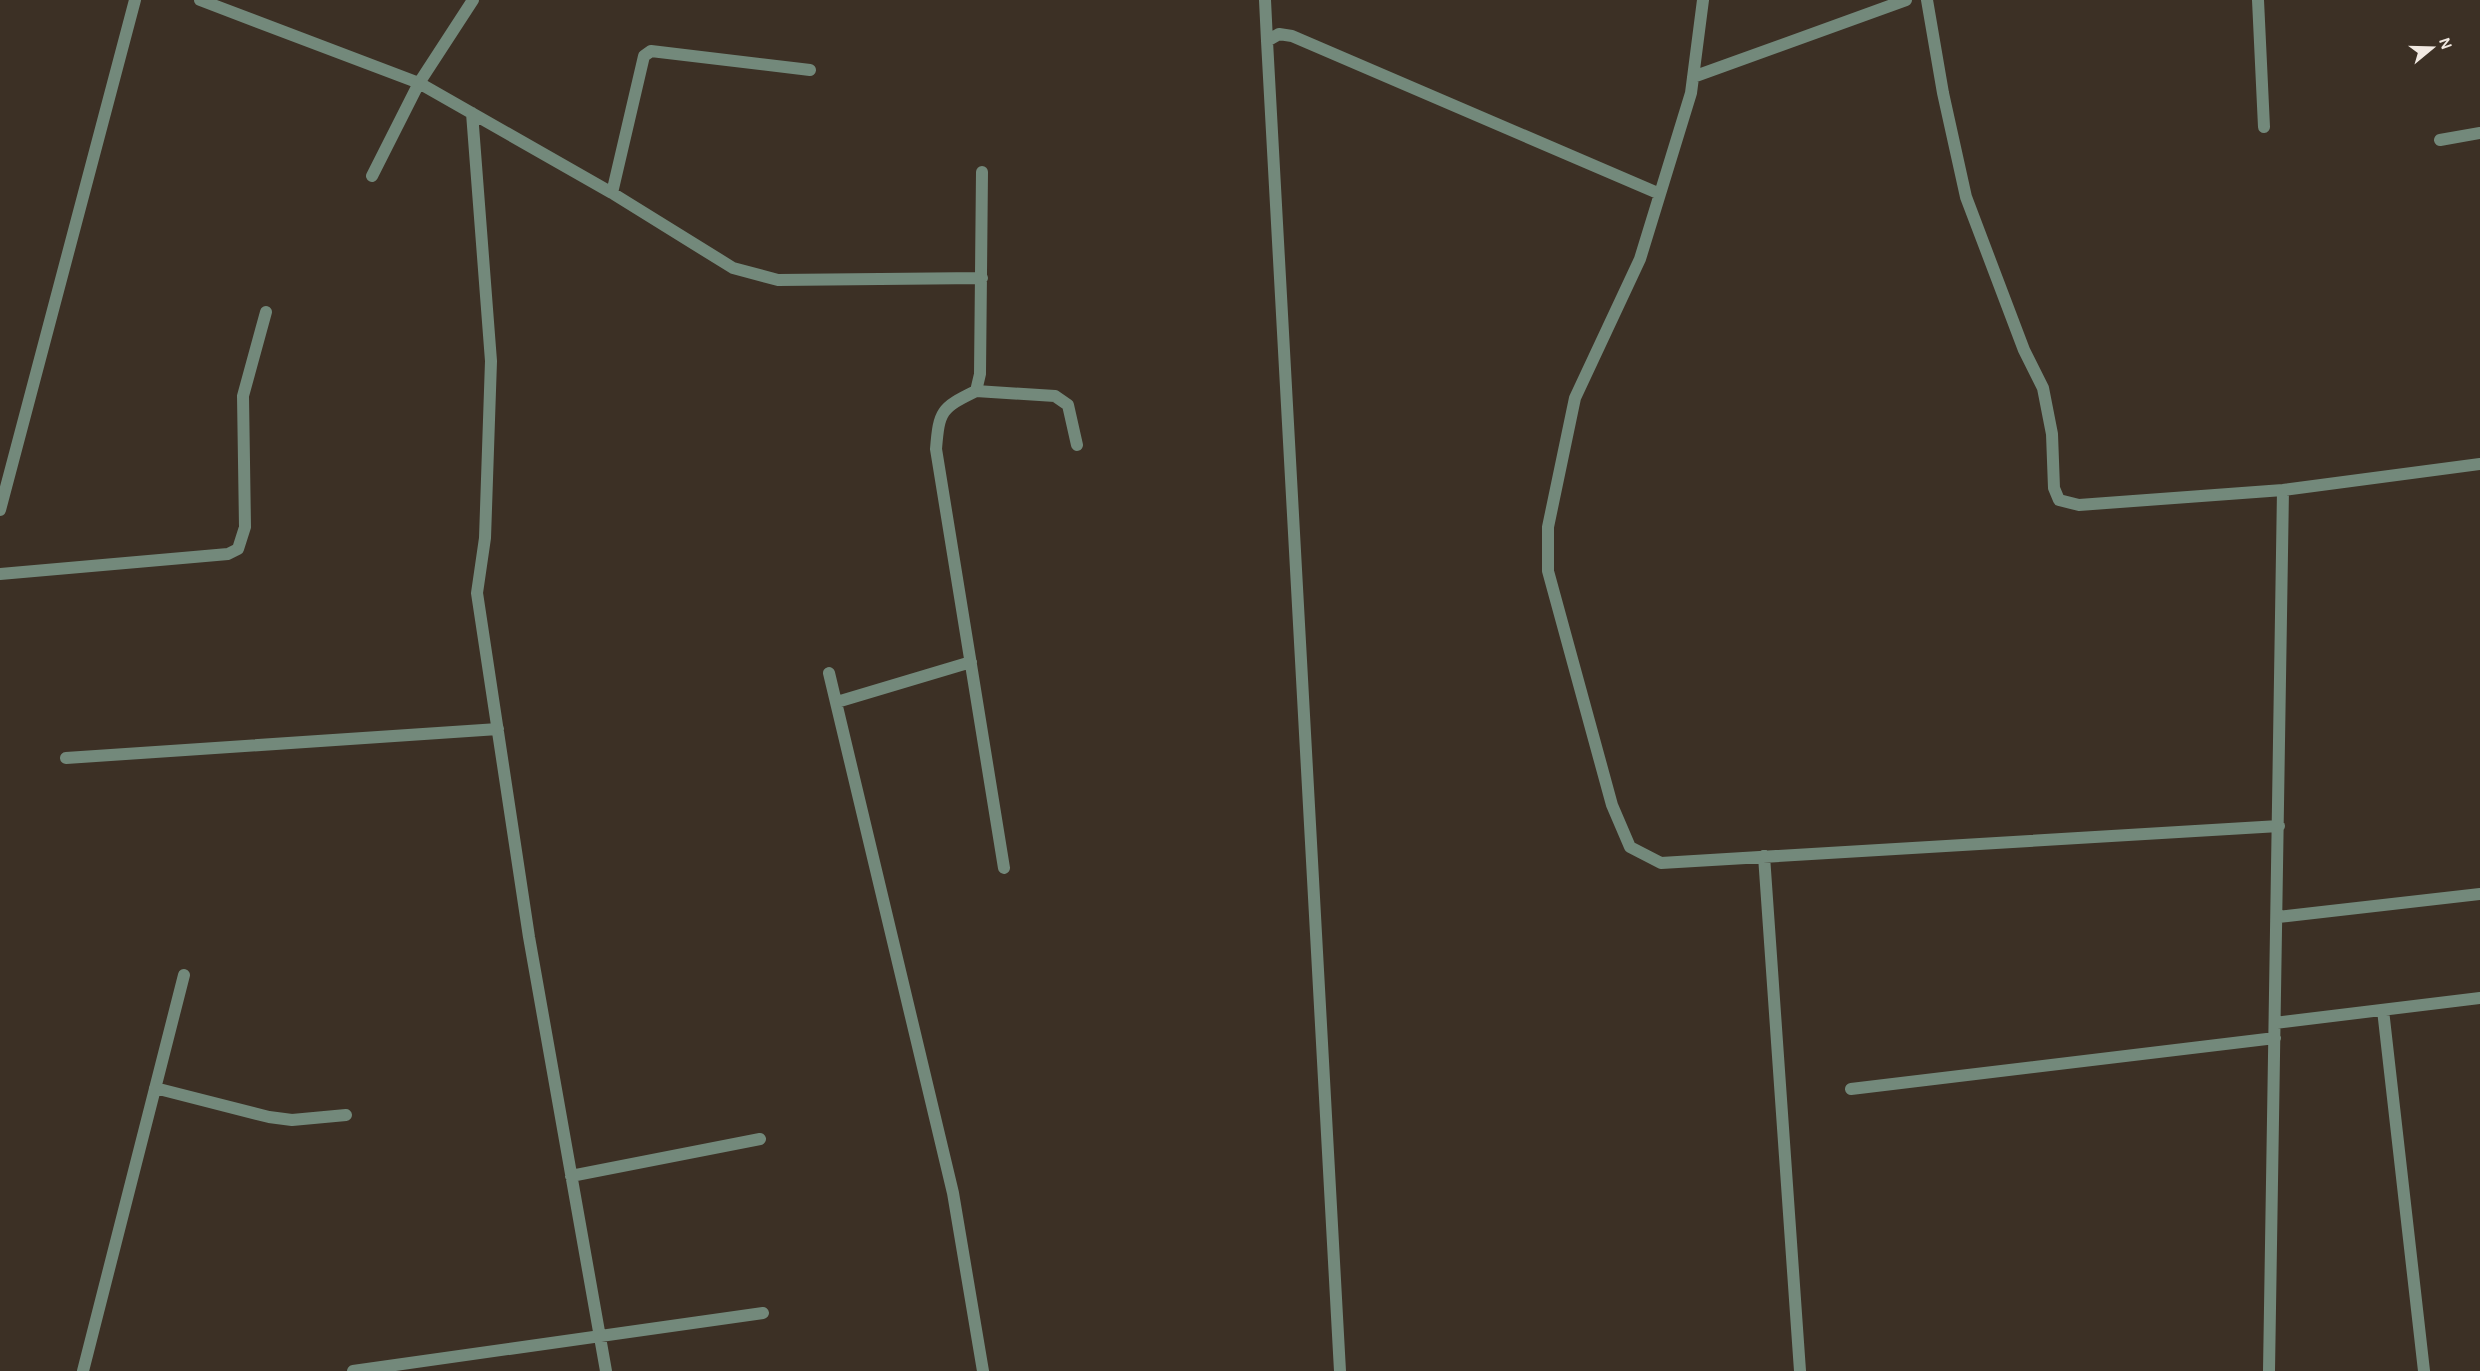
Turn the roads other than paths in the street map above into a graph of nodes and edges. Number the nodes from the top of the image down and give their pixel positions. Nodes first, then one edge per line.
1 (135, 0) edge
2 (200, 0) edge
3 (473, 0) edge
4 (1265, 0) edge
5 (1702, 0) edge
6 (1906, 0) edge
7 (1927, 0) edge
8 (2258, 0) edge
9 (1267, 40) junction
10 (810, 70) dead end
11 (1694, 77) junction
12 (419, 83) junction
13 (472, 112) junction
14 (2264, 127) dead end
15 (2480, 133) edge
16 (2440, 140) dead end
17 (982, 172) dead end
18 (372, 176) dead end
19 (612, 193) junction
20 (1660, 194) junction
21 (982, 278) junction
22 (266, 312) dead end
23 (976, 391) junction
24 (1077, 445) dead end
25 (2480, 464) edge
26 (2283, 490) junction
27 (0, 510) edge
28 (0, 574) edge
29 (971, 662) junction
30 (830, 673) dead end
31 (837, 702) junction
32 (498, 729) junction
33 (66, 758) dead end
34 (2279, 826) junction
35 (1764, 856) junction
36 (1004, 868) dead end
37 (2480, 894) edge
38 (2278, 917) junction
39 (184, 975) dead end
40 (2480, 998) edge
41 (2383, 1010) junction
42 (2275, 1023) junction
43 (2275, 1038) junction
44 (155, 1088) junction
45 (1851, 1089) dead end
46 (346, 1115) dead end
47 (760, 1139) dead end
48 (571, 1176) junction
49 (763, 1313) dead end
50 (600, 1336) junction
51 (83, 1371) edge
52 (353, 1371) edge
53 (606, 1371) edge
54 (983, 1371) edge
55 (1340, 1371) edge
56 (1800, 1371) edge
57 (2269, 1371) edge
58 (2424, 1371) edge

1 - 27 street
2 - 12 street
3 - 12 street
4 - 9 street
5 - 11 street
6 - 11 street
7 - 26 street
8 - 14 street
9 - 20 street
9 - 55 street
10 - 19 street
11 - 20 street
12 - 13 street
12 - 18 street
13 - 19 street
13 - 32 street
15 - 16 street
17 - 21 street
19 - 21 street
20 - 35 street
21 - 23 street
22 - 28 street
23 - 24 street
23 - 29 street
25 - 26 street
26 - 34 street
29 - 31 street
29 - 36 street
30 - 31 street
31 - 54 street
32 - 33 street
32 - 48 street
34 - 35 street
34 - 38 street
35 - 56 street
37 - 38 street
38 - 42 street
39 - 44 street
40 - 41 street
41 - 42 street
41 - 58 street
42 - 43 street
43 - 45 street
43 - 57 street
44 - 46 street
44 - 51 street
47 - 48 street
48 - 50 street
49 - 50 street
50 - 52 street
50 - 53 street

